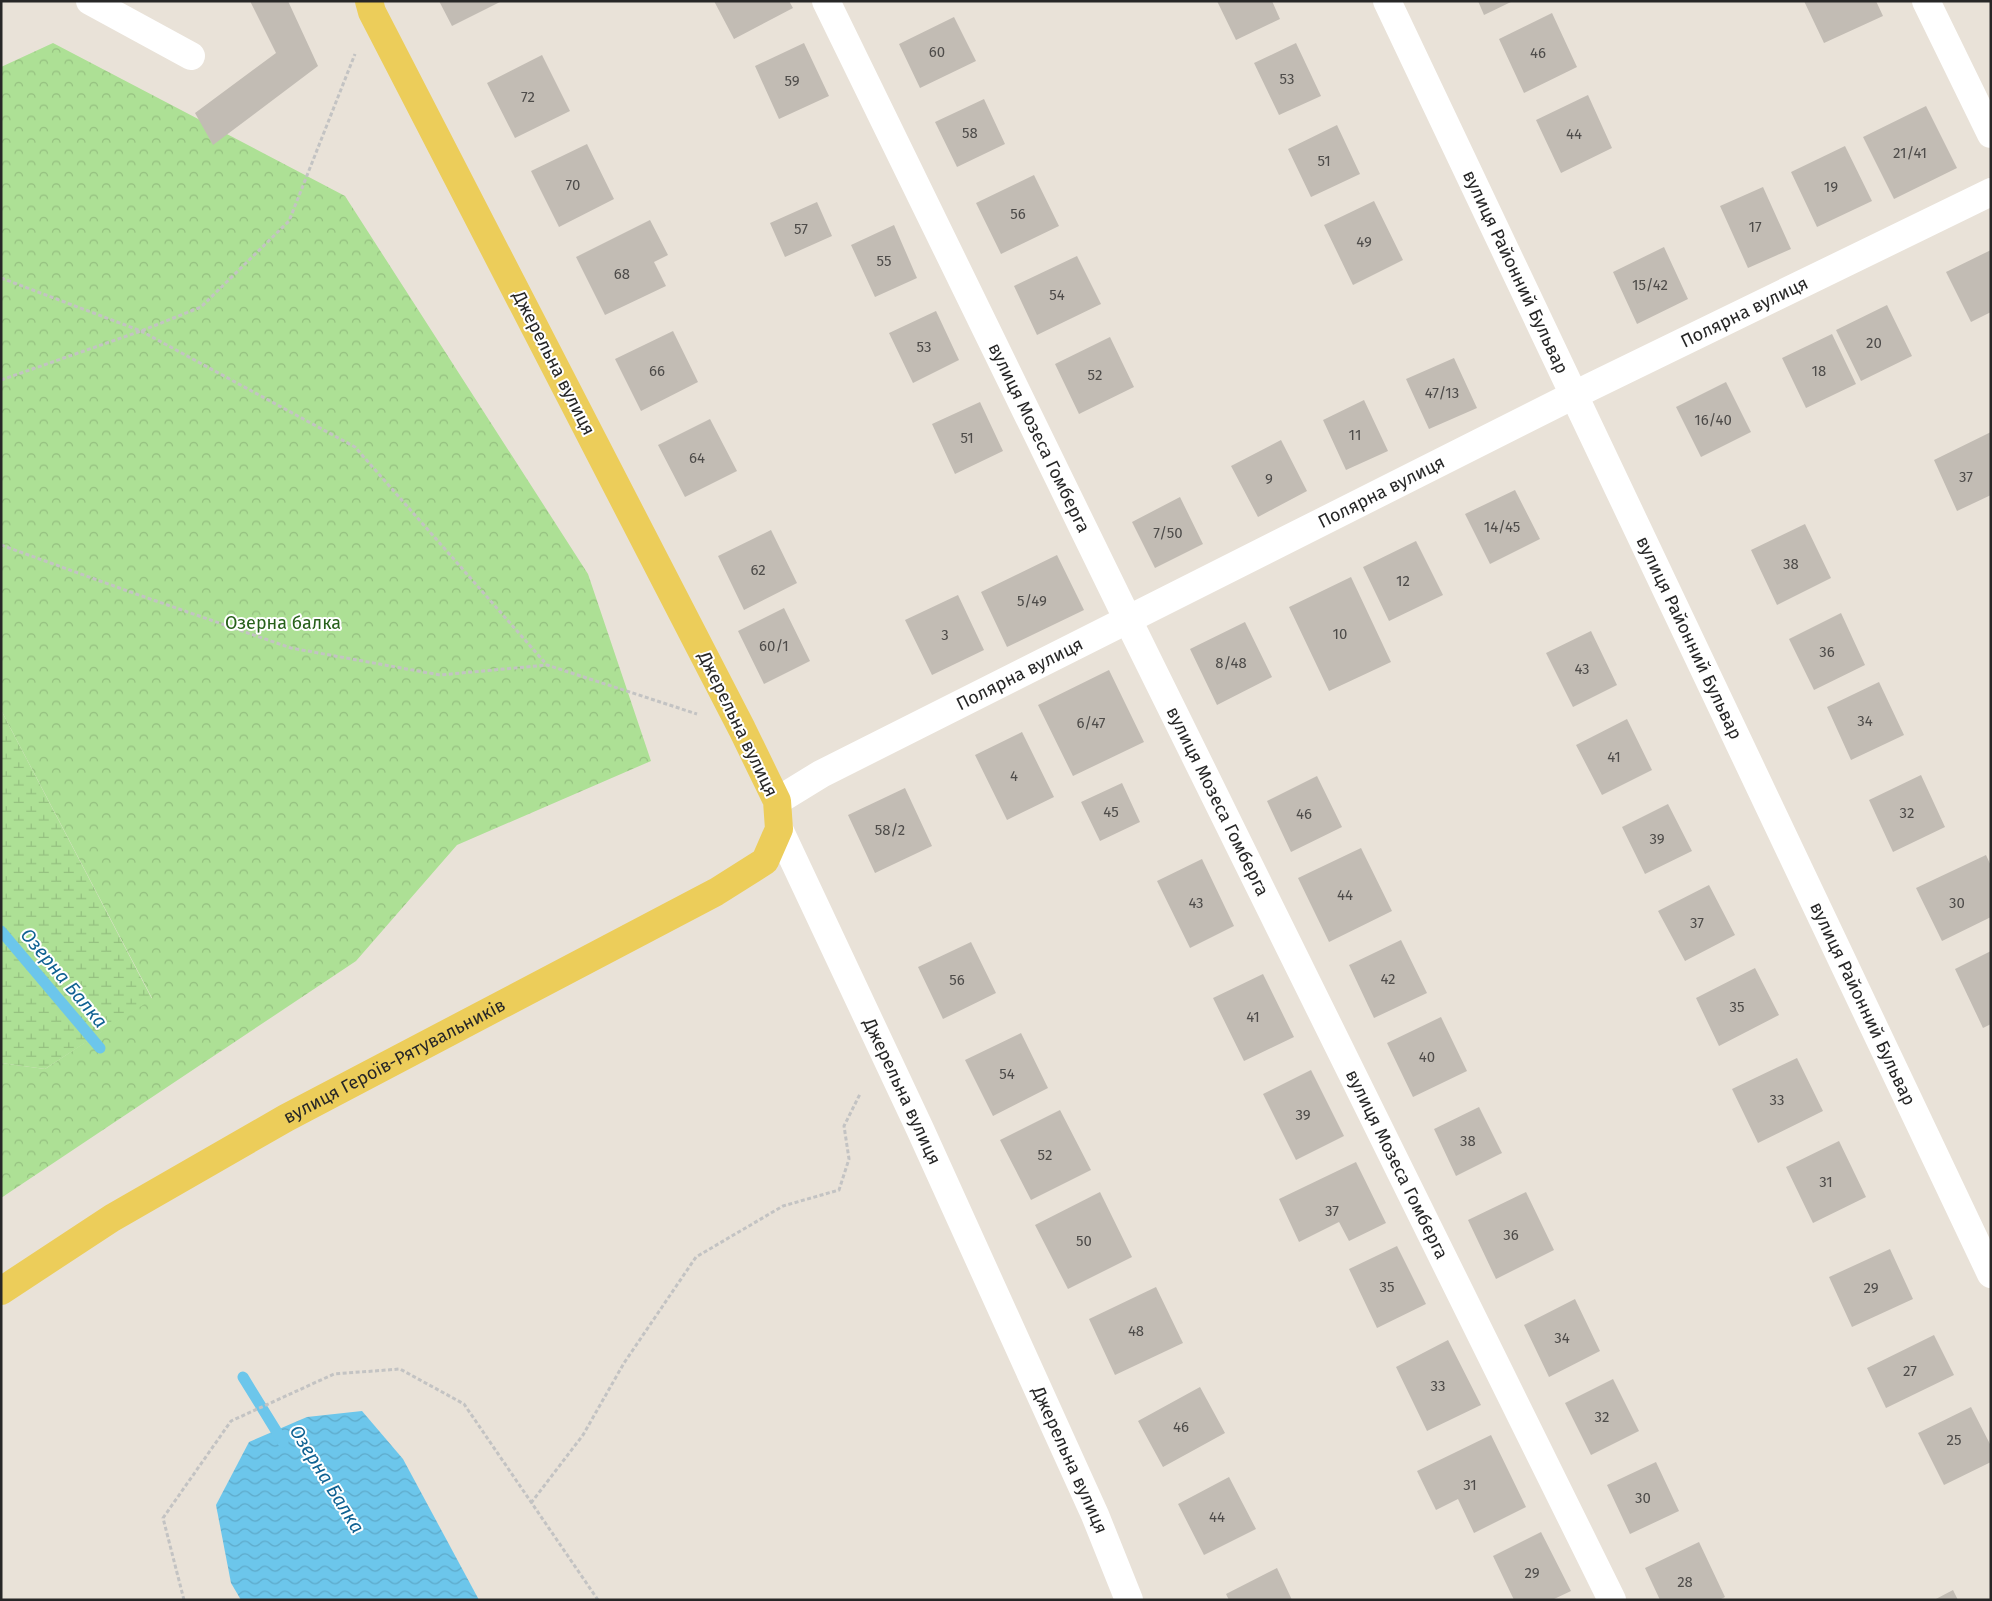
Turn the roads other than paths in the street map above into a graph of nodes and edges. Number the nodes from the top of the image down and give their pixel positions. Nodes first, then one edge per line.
1 (90, 1) edge
2 (826, 1) edge
3 (1387, 1) edge
4 (1926, 1) edge
5 (371, 6) edge
6 (191, 56) dead end
7 (1991, 134) edge
8 (1991, 192) edge
9 (1574, 395) junction
10 (1128, 620) junction
11 (777, 801) junction
12 (779, 829) junction
13 (1991, 1274) edge
14 (1, 1291) edge
15 (1129, 1600) edge
16 (1612, 1600) edge

1 - 6 street
2 - 10 street, вулиця Мозеса Гомберга
3 - 9 street, вулиця Районний Бульвар
4 - 7 street
5 - 11 main road, Джерельна вулиця
8 - 9 street, Полярна вулиця
9 - 10 street, Полярна вулиця
9 - 13 street, вулиця Районний Бульвар
10 - 11 street, Полярна вулиця
10 - 16 street, вулиця Мозеса Гомберга
11 - 12 main road, Джерельна вулиця
12 - 14 main road, вулиця Героїв-Рятувальників
12 - 15 street, Джерельна вулиця

